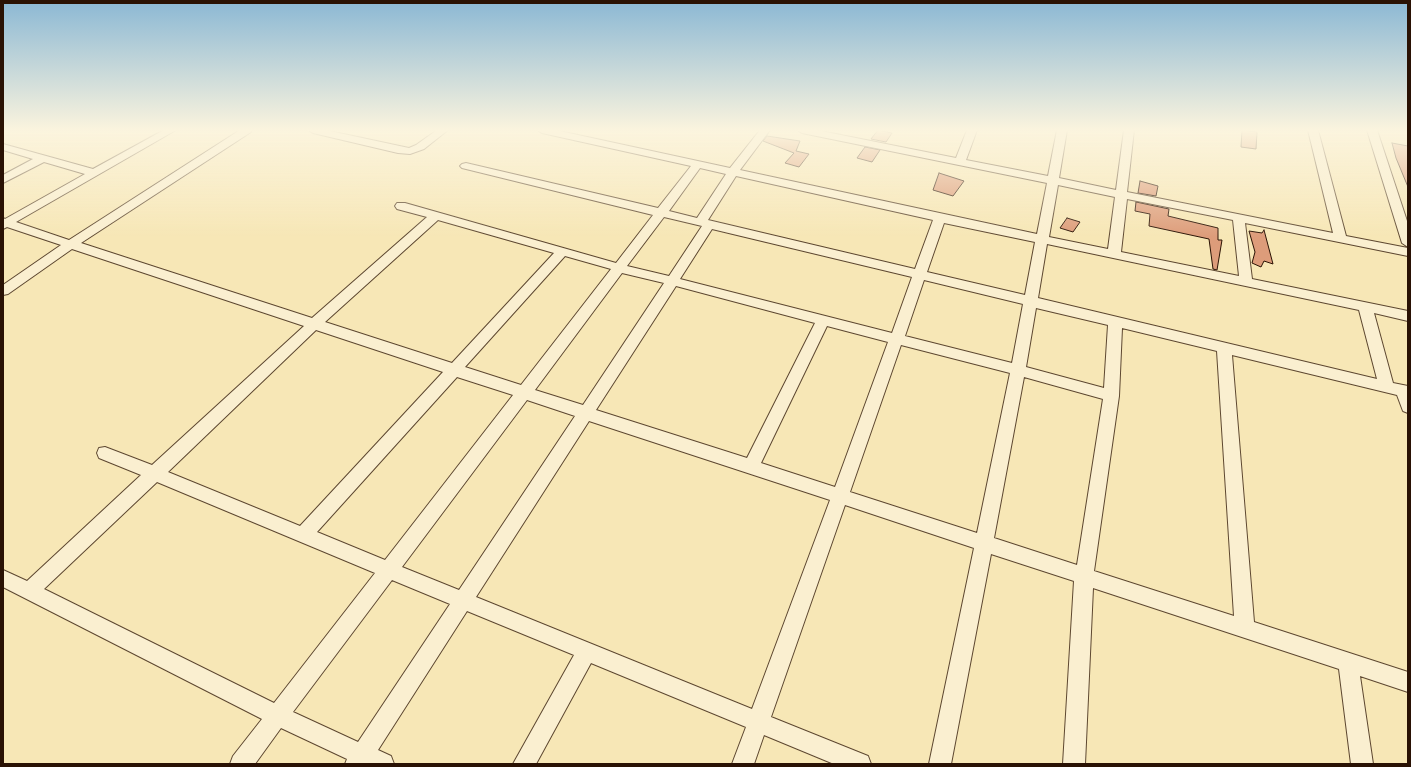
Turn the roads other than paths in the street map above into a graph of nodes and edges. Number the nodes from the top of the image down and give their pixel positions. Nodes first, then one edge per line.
1 (29, 166) edge
2 (69, 166) edge
3 (107, 166) edge
4 (192, 166) edge
5 (466, 166) dead end
6 (697, 166) edge
7 (707, 166) edge
8 (738, 166) edge
9 (979, 166) edge
10 (1056, 166) edge
11 (1124, 166) edge
12 (1322, 166) edge
13 (1383, 166) edge
14 (734, 171) junction
15 (94, 173) junction
16 (3, 180) edge
17 (1053, 181) junction
18 (1121, 195) junction
19 (401, 206) dead end
20 (661, 214) junction
21 (436, 216) junction
22 (940, 218) junction
23 (1239, 218) junction
24 (4, 223) edge
25 (705, 224) junction
26 (1041, 239) junction
27 (1341, 239) junction
28 (1408, 243) edge
29 (71, 244) junction
30 (562, 252) junction
31 (1408, 252) edge
32 (1114, 254) junction
33 (620, 268) junction
34 (919, 276) junction
35 (673, 282) junction
36 (1246, 282) junction
37 (3, 291) edge
38 (1030, 302) junction
39 (1365, 307) junction
40 (1408, 316) edge
41 (823, 320) junction
42 (1114, 323) junction
43 (313, 324) junction
44 (898, 339) junction
45 (1224, 349) junction
46 (454, 369) junction
47 (1018, 370) junction
48 (1387, 387) junction
49 (1406, 391) edge
50 (524, 393) junction
51 (1111, 396) junction
52 (1408, 407) edge
53 (587, 414) junction
54 (105, 453) dead end
55 (751, 467) junction
56 (153, 473) junction
57 (840, 496) junction
58 (303, 535) junction
59 (983, 543) junction
60 (389, 570) junction
61 (1084, 577) junction
62 (3, 578) edge
63 (29, 590) junction
64 (464, 601) junction
65 (1245, 629) junction
66 (587, 651) junction
67 (1348, 662) junction
68 (1408, 682) edge
69 (278, 716) junction
70 (758, 722) junction
71 (359, 759) edge
72 (241, 764) edge
73 (383, 764) edge
74 (524, 764) edge
75 (743, 764) edge
76 (860, 764) edge
77 (940, 764) edge
78 (1074, 764) edge
79 (1362, 764) edge

1 - 16 street
2 - 15 street
3 - 15 street
4 - 29 street
5 - 20 street
6 - 20 street
7 - 14 street
8 - 14 street
9 - 17 street
10 - 17 street
11 - 18 street
12 - 27 street
13 - 28 street
14 - 22 street
14 - 25 street
15 - 24 street
17 - 18 street
17 - 26 street
18 - 23 street
18 - 32 street
19 - 21 street
20 - 25 street
20 - 33 street
21 - 30 street
21 - 43 street
22 - 26 street
22 - 34 street
23 - 27 street
23 - 36 street
24 - 29 street
25 - 34 street
25 - 35 street
26 - 32 street
26 - 38 street
27 - 31 street
29 - 37 street
29 - 43 street
30 - 33 street
30 - 46 street
32 - 36 street
33 - 35 street
33 - 50 street
34 - 38 street
34 - 44 street
35 - 41 street
35 - 53 street
36 - 39 street
38 - 42 street
38 - 47 street
39 - 40 street
39 - 48 street
41 - 44 street
41 - 55 street
42 - 45 street
42 - 51 street
43 - 46 street
43 - 56 street
44 - 47 street
44 - 57 street
45 - 48 street
45 - 65 street
46 - 50 street
46 - 58 street
47 - 51 street
47 - 59 street
48 - 49 street
49 - 52 street
50 - 53 street
50 - 60 street
51 - 61 street
53 - 55 street
53 - 64 street
54 - 56 street
55 - 57 street
56 - 58 street
56 - 63 street
57 - 59 street
57 - 70 street
58 - 60 street
59 - 61 street
59 - 77 street
60 - 64 street
60 - 69 street
61 - 65 street
61 - 78 street
62 - 63 street
63 - 69 street
64 - 66 street
64 - 71 street
65 - 67 street
66 - 70 street
66 - 74 street
67 - 68 street
67 - 79 street
69 - 71 street
69 - 72 street
70 - 75 street
70 - 76 street
71 - 73 street

